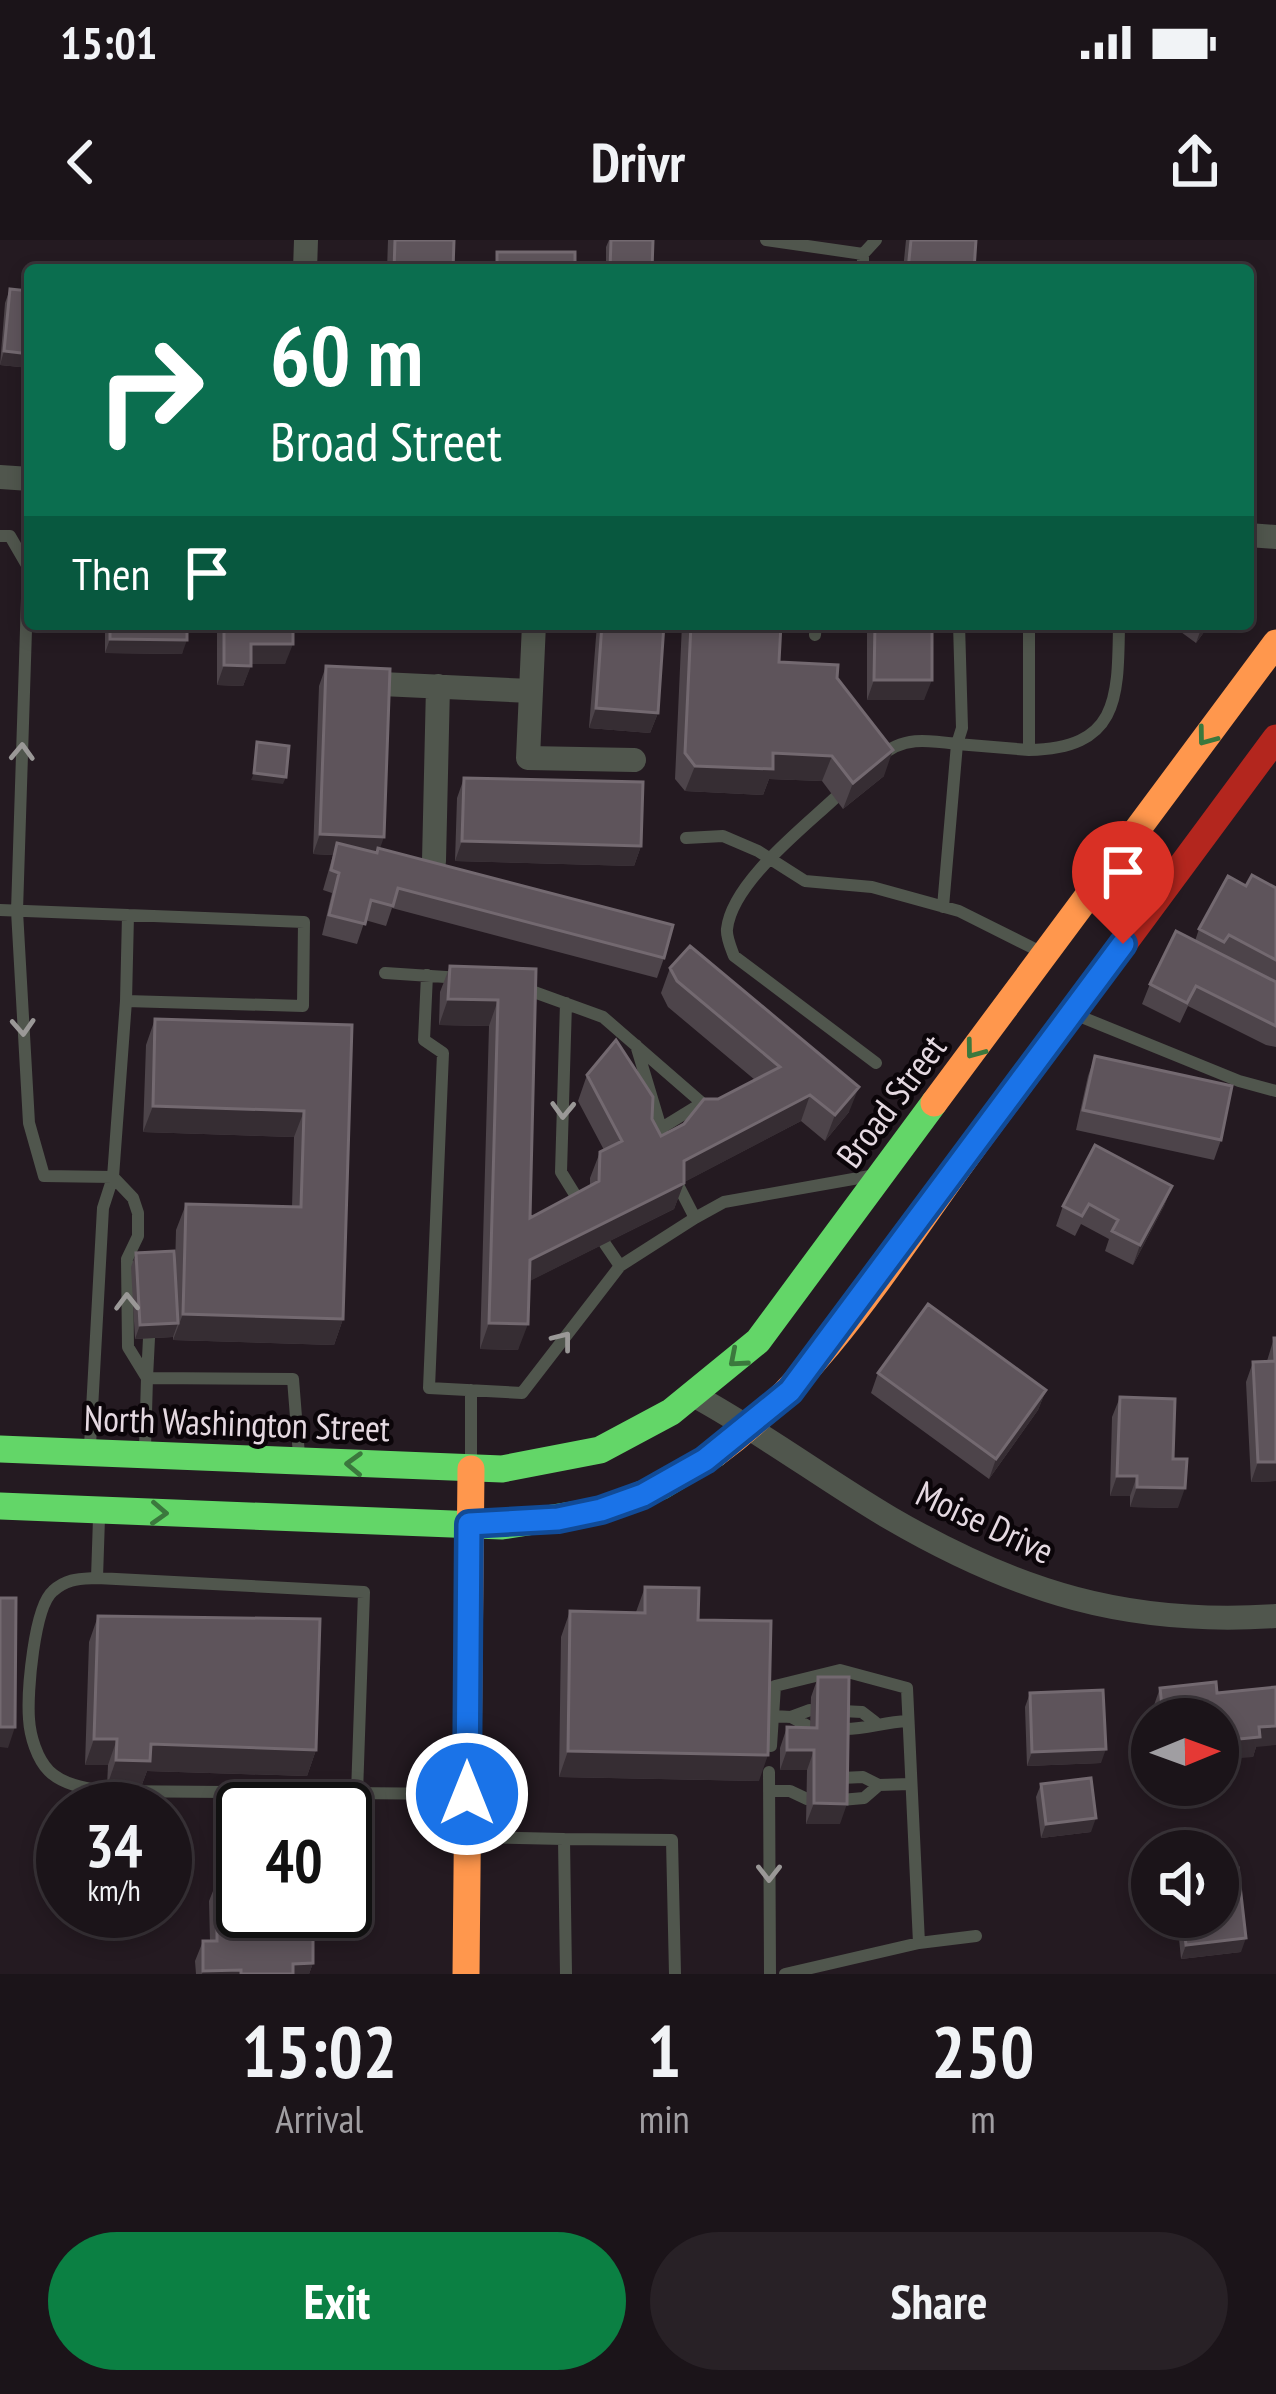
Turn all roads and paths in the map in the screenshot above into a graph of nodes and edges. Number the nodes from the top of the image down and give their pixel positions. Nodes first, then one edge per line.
1 (766, 240) edge
2 (876, 240) edge
3 (808, 242) edge
4 (863, 254) junction
5 (863, 264) edge
6 (0, 536) edge
7 (24, 560) edge
8 (26, 630) edge
9 (534, 630) edge
10 (958, 630) edge
11 (1030, 630) edge
12 (1119, 630) edge
13 (1276, 643) edge
14 (343, 682) edge
15 (438, 686) junction
16 (531, 691) junction
17 (1276, 738) edge
18 (956, 744) junction
19 (1029, 750) junction
20 (634, 760) dead end
21 (873, 763) edge
22 (835, 798) edge
23 (686, 838) dead end
24 (771, 858) junction
25 (434, 861) edge
26 (943, 907) junction
27 (0, 910) edge
28 (17, 911) junction
29 (128, 915) junction
30 (1045, 954) junction
31 (385, 973) dead end
32 (427, 976) junction
33 (480, 979) edge
34 (515, 986) edge
35 (126, 1001) junction
36 (566, 1003) junction
37 (1072, 1013) junction
38 (636, 1044) junction
39 (876, 1064) dead end
40 (1276, 1091) edge
41 (663, 1127) junction
42 (663, 1156) edge
43 (881, 1174) junction
44 (113, 1177) junction
45 (678, 1185) edge
46 (584, 1210) edge
47 (695, 1218) junction
48 (138, 1237) junction
49 (605, 1244) edge
50 (142, 1252) edge
51 (620, 1266) junction
52 (149, 1338) edge
53 (147, 1378) junction
54 (471, 1390) junction
55 (695, 1396) junction
56 (748, 1425) junction
57 (0, 1449) edge
58 (90, 1453) junction
59 (145, 1455) junction
60 (300, 1462) junction
61 (471, 1468) junction
62 (0, 1506) edge
63 (100, 1510) junction
64 (469, 1524) junction
65 (98, 1578) junction
66 (1276, 1616) edge
67 (810, 1710) dead end
68 (842, 1711) edge
69 (773, 1716) junction
70 (791, 1717) junction
71 (907, 1720) junction
72 (875, 1722) junction
73 (810, 1727) edge
74 (842, 1729) edge
75 (771, 1746) edge
76 (769, 1772) edge
77 (807, 1777) edge
78 (841, 1778) edge
79 (357, 1782) edge
80 (910, 1784) junction
81 (879, 1785) junction
82 (790, 1790) junction
83 (769, 1791) junction
84 (216, 1792) edge
85 (372, 1793) edge
86 (467, 1794) junction
87 (807, 1799) dead end
88 (841, 1799) edge
89 (467, 1837) junction
90 (564, 1839) junction
91 (976, 1936) dead end
92 (919, 1943) junction
93 (466, 1974) edge
94 (566, 1974) edge
95 (675, 1974) edge
96 (770, 1974) edge
97 (785, 1974) edge

1 - 3 lane
2 - 4 lane
3 - 4 lane
4 - 5 lane
7 -> 6 lane
28 -> 8 lane
9 - 16 street
10 - 18 lane
11 - 19 lane
12 - 19 lane
13 -> 30 main road, Broad Street
14 - 15 street
15 - 16 street
15 - 25 street
16 - 20 street
17 - 37 main road
18 - 19 lane
18 - 21 lane
18 - 26 lane
22 - 24 lane
23 - 24 lane
24 - 26 lane
24 - 39 lane
26 - 30 lane
27 - 28 lane
28 - 29 lane
28 -> 44 lane
29 - 35 lane
29 - 35 lane
30 -> 43 main road, Broad Street
31 - 32 lane
32 - 33 lane
32 - 54 lane
34 - 36 lane
35 - 44 lane
36 - 38 lane
36 -> 46 lane
37 - 40 lane
37 - 56 main road
38 - 41 lane
38 - 41 lane
41 - 42 lane
43 - 47 lane
43 -> 55 main road, Broad Street
44 - 48 lane
44 - 58 lane
45 - 47 lane
47 - 51 lane
48 - 50 lane
53 -> 48 lane
49 - 51 lane
54 -> 51 lane
52 - 53 lane
53 - 59 lane
53 - 60 lane
54 - 61 lane
55 - 56 street, Moise Drive
55 - 61 main road, Broad Street
56 - 64 main road
56 - 66 street, Moise Drive
57 - 58 main road, North Washington Street
58 - 59 main road, North Washington Street
59 - 60 main road, North Washington Street
61 -> 60 main road, North Washington Street
61 - 64 main road
62 - 63 main road
63 -> 64 main road
63 - 65 lane
64 - 86 main road
65 - 79 lane
65 - 84 lane
67 - 70 lane
68 - 72 lane
69 - 70 lane
69 - 71 lane
69 - 75 lane
70 - 73 lane
71 - 72 lane
71 - 80 lane
72 - 74 lane
76 - 83 lane
77 - 82 lane
78 - 81 lane
80 - 81 lane
80 - 92 lane
81 - 88 lane
82 - 83 lane
82 - 87 lane
83 -> 96 lane
85 - 86 lane
86 - 89 main road
89 - 90 lane
89 - 93 main road
90 - 94 lane
90 - 95 lane
91 - 92 lane
92 - 97 lane

